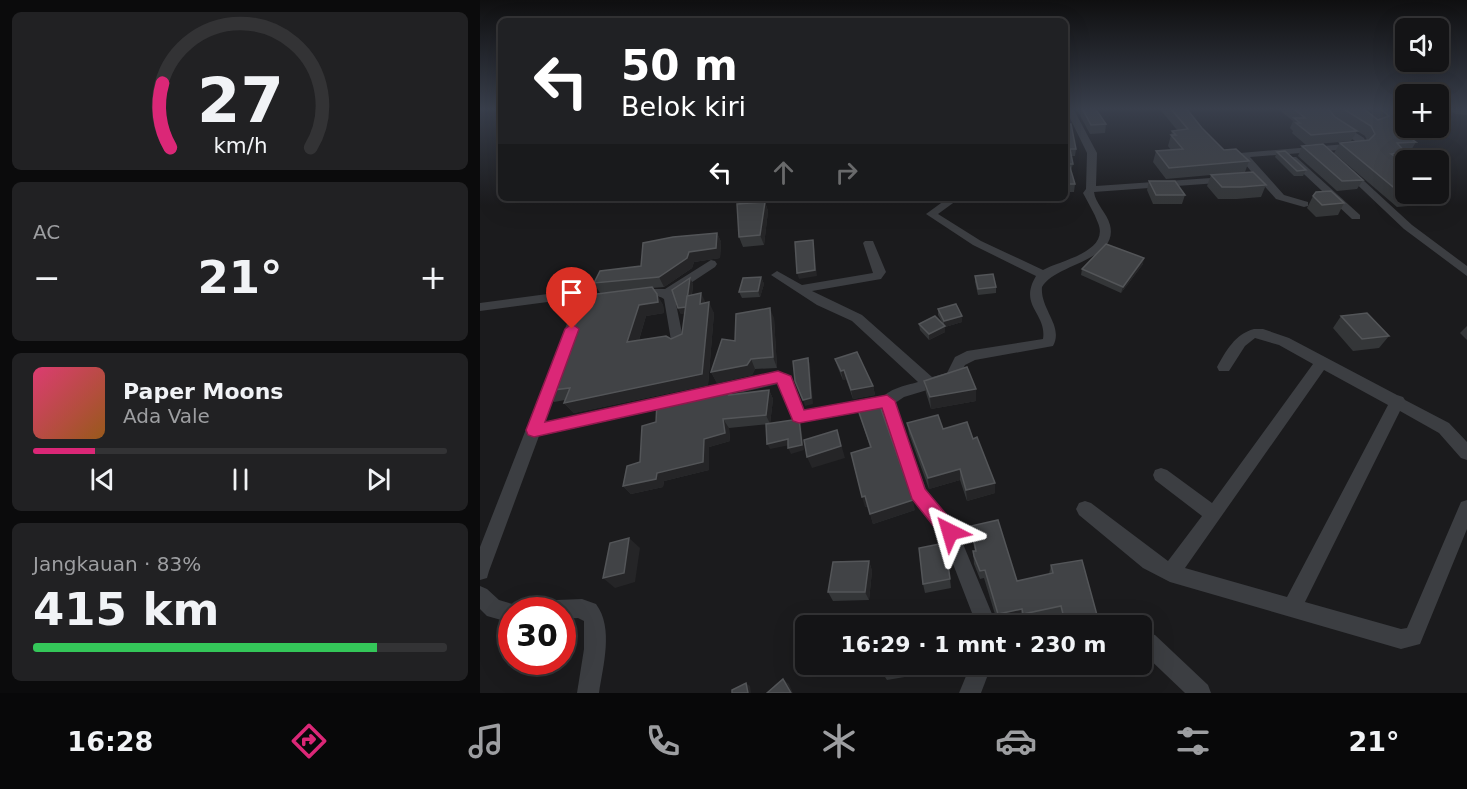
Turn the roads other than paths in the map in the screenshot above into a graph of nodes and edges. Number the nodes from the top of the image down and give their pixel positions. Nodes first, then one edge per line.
1 (1086, 140) edge
2 (1360, 140) edge
3 (1322, 148) junction
4 (1285, 151) junction
5 (1261, 177) junction
6 (1091, 189) junction
7 (950, 201) edge
8 (1304, 204) dead end
9 (1356, 217) dead end
10 (869, 243) dead end
11 (711, 264) dead end
12 (1467, 272) edge
13 (777, 275) dead end
14 (1044, 275) junction
15 (801, 289) junction
16 (626, 294) edge
17 (666, 294) junction
18 (480, 307) edge
19 (677, 343) edge
20 (1322, 363) junction
21 (1224, 367) dead end
22 (928, 383) junction
23 (710, 393) edge
24 (686, 398) edge
25 (887, 401) junction
26 (1398, 401) junction
27 (534, 430) junction
28 (1467, 453) edge
29 (1161, 475) dead end
30 (1467, 508) edge
31 (1085, 509) dead end
32 (1214, 516) junction
33 (480, 571) edge
34 (1170, 573) junction
35 (480, 596) edge
36 (1292, 607) junction
37 (576, 608) edge
38 (498, 610) edge
39 (983, 615) edge
40 (1152, 646) edge
41 (977, 675) edge
42 (1199, 692) edge
43 (588, 693) edge
44 (970, 693) edge

1 - 6 street
2 - 3 street
3 - 4 street
3 - 12 street
4 - 5 street
4 - 9 street
5 - 6 street
5 - 8 street
6 - 14 street
7 - 14 street
10 - 15 street
11 - 17 street
13 - 15 street
14 - 22 street
15 - 22 street
16 - 17 street
17 - 19 street
18 - 27 street
20 - 21 street
20 - 26 street
20 - 32 street
22 - 25 street
23 - 25 street
24 - 27 street
25 - 39 street
26 - 28 street
26 - 36 street
27 - 33 street
29 - 32 street
30 - 36 street
31 - 34 street
32 - 34 street
34 - 36 street
35 - 38 street
37 - 43 street
40 - 42 street
41 - 44 street

